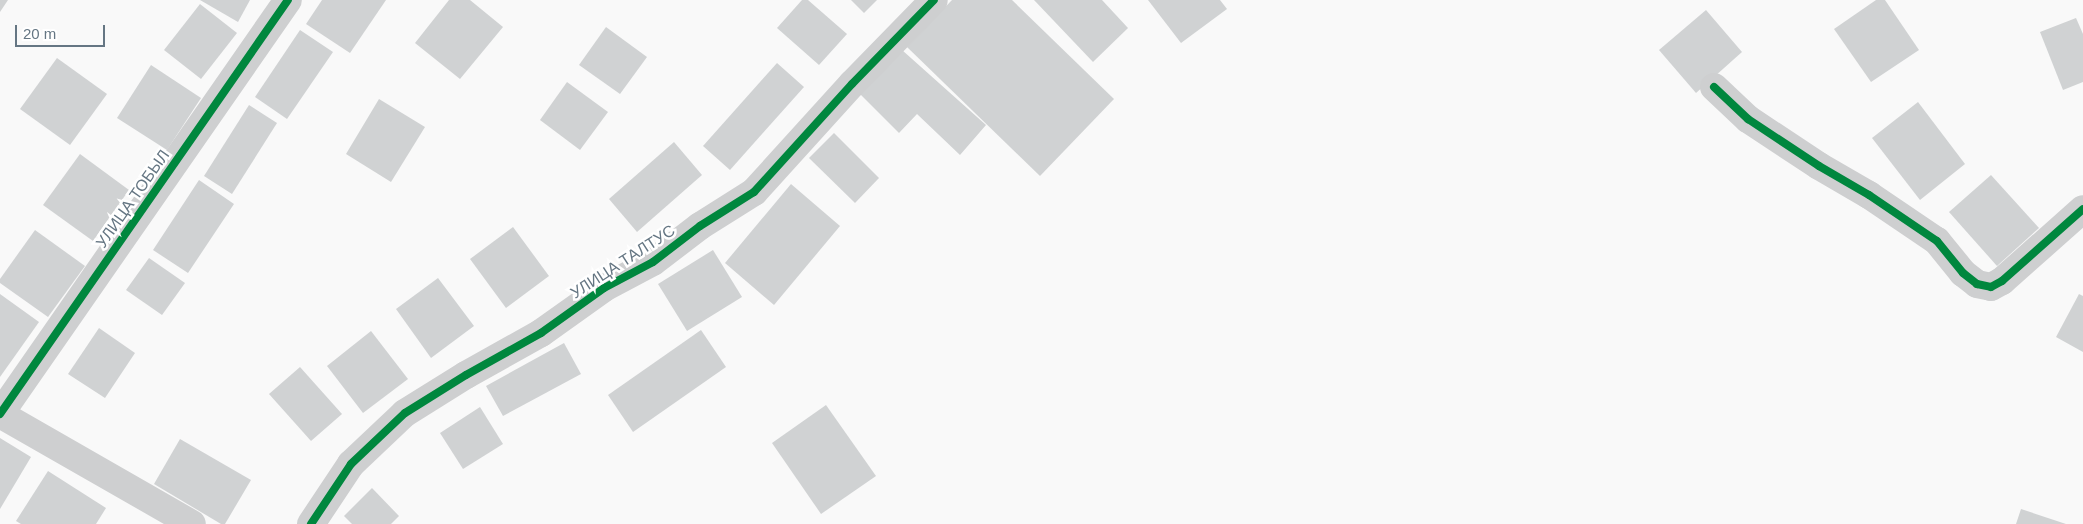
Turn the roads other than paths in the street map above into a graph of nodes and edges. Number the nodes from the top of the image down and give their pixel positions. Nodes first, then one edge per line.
1 (288, 0) edge
2 (934, 0) edge
3 (1714, 87) dead end
4 (2083, 209) edge
5 (0, 414) edge
6 (192, 524) edge
7 (311, 524) edge

1 - 5 street, УЛИЦА ТОБЫЛ
2 - 7 street, УЛИЦА ТАЛТУС
3 - 4 street
5 - 6 street

